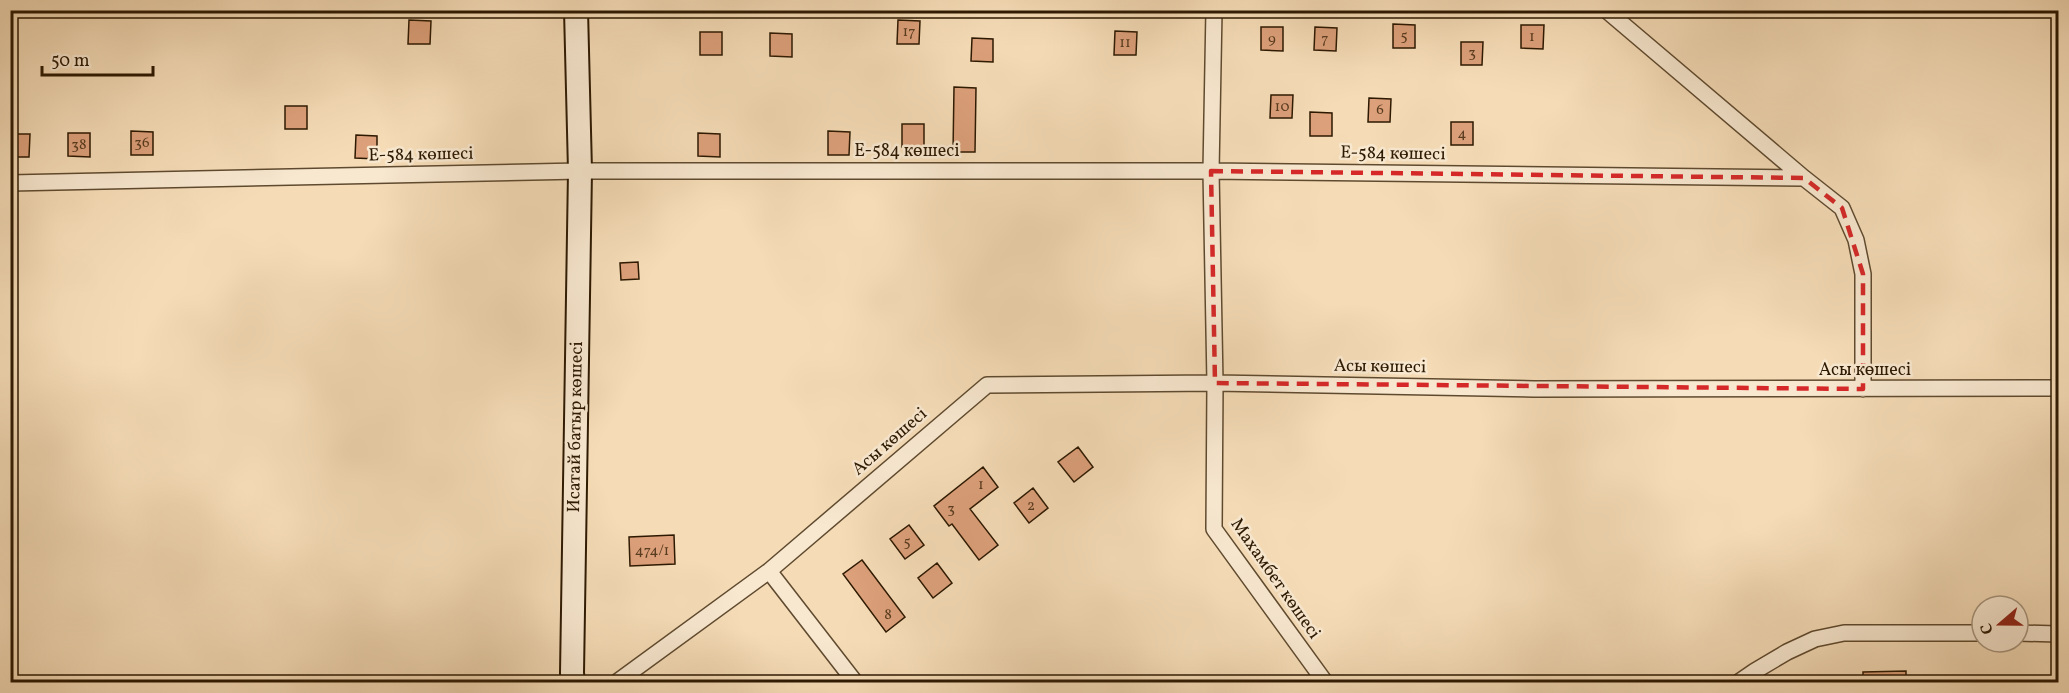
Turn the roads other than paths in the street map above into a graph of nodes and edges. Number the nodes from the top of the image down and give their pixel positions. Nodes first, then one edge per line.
1 (576, 10) edge
2 (1214, 10) edge
3 (1606, 10) edge
4 (579, 171) junction
5 (1211, 171) junction
6 (1804, 178) junction
7 (10, 183) edge
8 (1215, 382) junction
9 (2058, 388) edge
10 (1863, 389) junction
11 (769, 571) junction
12 (1970, 633) edge
13 (2030, 633) edge
14 (2058, 634) edge
15 (573, 682) edge
16 (617, 682) edge
17 (855, 682) edge
18 (1325, 682) edge
19 (1739, 682) edge

1 - 4 street, Исатай батыр көшесі
2 - 5 street, Махамбет көшесі
3 - 6 street
4 - 5 street, Е-584 көшесі
4 - 7 street, Е-584 көшесі
4 - 15 street, Исатай батыр көшесі
5 - 6 street, Е-584 көшесі
5 - 8 street, Махамбет көшесі
6 - 10 street
8 - 10 street, Асы көшесі
8 - 11 street, Асы көшесі
8 - 18 street, Махамбет көшесі
9 - 10 street, Асы көшесі
11 - 16 street, Асы көшесі
11 - 17 street
12 - 19 street
13 - 14 street

